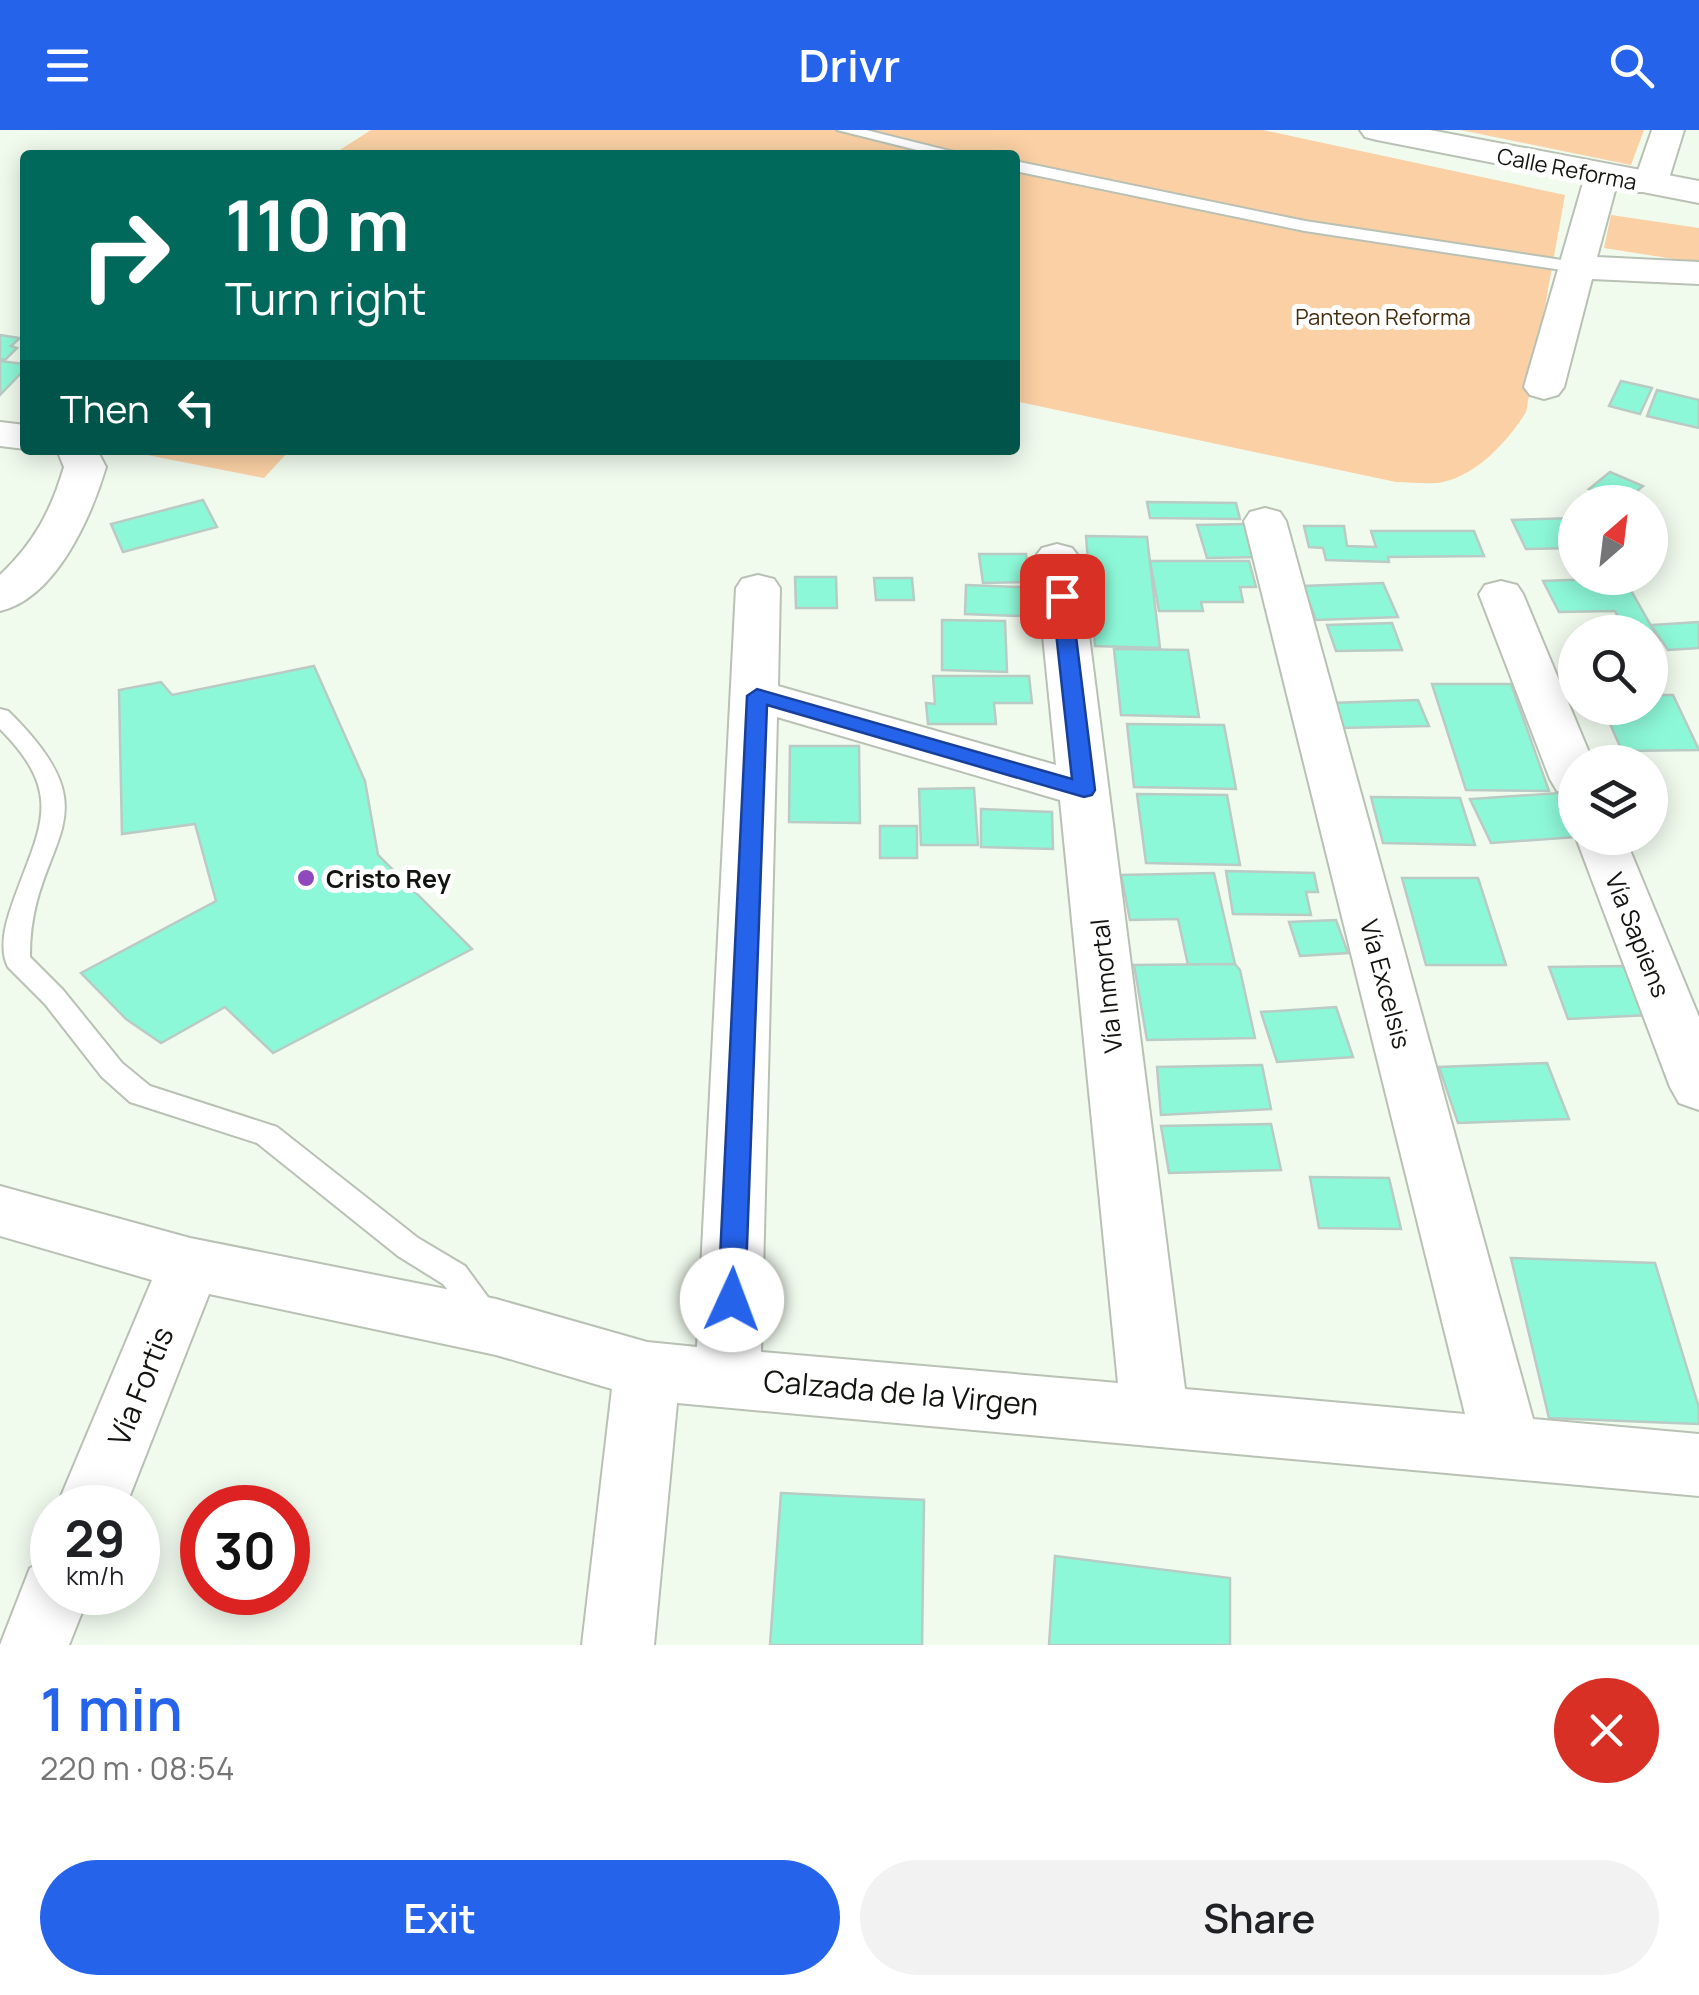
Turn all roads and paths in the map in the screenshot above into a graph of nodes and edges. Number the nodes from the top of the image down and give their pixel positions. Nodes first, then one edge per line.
1 (845, 130) edge
2 (1377, 130) edge
3 (1668, 130) edge
4 (1444, 137) edge
5 (935, 150) edge
6 (1020, 167) edge
7 (1602, 176) junction
8 (1650, 185) junction
9 (1699, 192) edge
10 (1575, 267) junction
11 (1699, 273) edge
12 (1544, 386) dead end
13 (79, 455) edge
14 (1266, 521) dead end
15 (1057, 558) dead end
16 (758, 588) dead end
17 (1500, 594) dead end
18 (0, 598) edge
19 (757, 696) junction
20 (0, 716) edge
21 (1561, 745) edge
22 (1084, 790) junction
23 (1605, 855) edge
24 (1699, 1088) edge
25 (0, 1211) edge
26 (190, 1264) junction
27 (496, 1327) junction
28 (646, 1371) junction
29 (728, 1376) junction
30 (1155, 1414) junction
31 (1507, 1446) junction
32 (1699, 1465) edge
33 (99, 1485) edge
34 (45, 1615) edge
35 (33, 1645) edge
36 (618, 1645) edge

1 - 5 lane
2 - 4 street, Calle Reforma
3 - 8 street
4 - 7 street, Calle Reforma
6 - 10 lane
7 - 8 street, Calle Reforma
7 - 10 street
8 - 9 street, Calle Reforma
10 - 11 street
10 - 12 street
13 - 18 street
14 - 31 street, Vía Excelsis
15 - 22 street, Vía Inmortal
16 - 19 street
17 - 21 street
19 - 22 street
19 - 29 street
20 - 27 lane
22 - 30 street, Vía Inmortal
23 - 24 street, Vía Sapiens
25 - 26 street, Calzada de la Virgen
26 - 27 street, Calzada de la Virgen
26 - 33 street, Vía Fortis
27 - 28 street, Calzada de la Virgen
28 - 29 street, Calzada de la Virgen
28 - 36 street
29 - 30 street, Calzada de la Virgen
30 - 31 street, Calzada de la Virgen
31 - 32 street, Calzada de la Virgen
34 - 35 street

